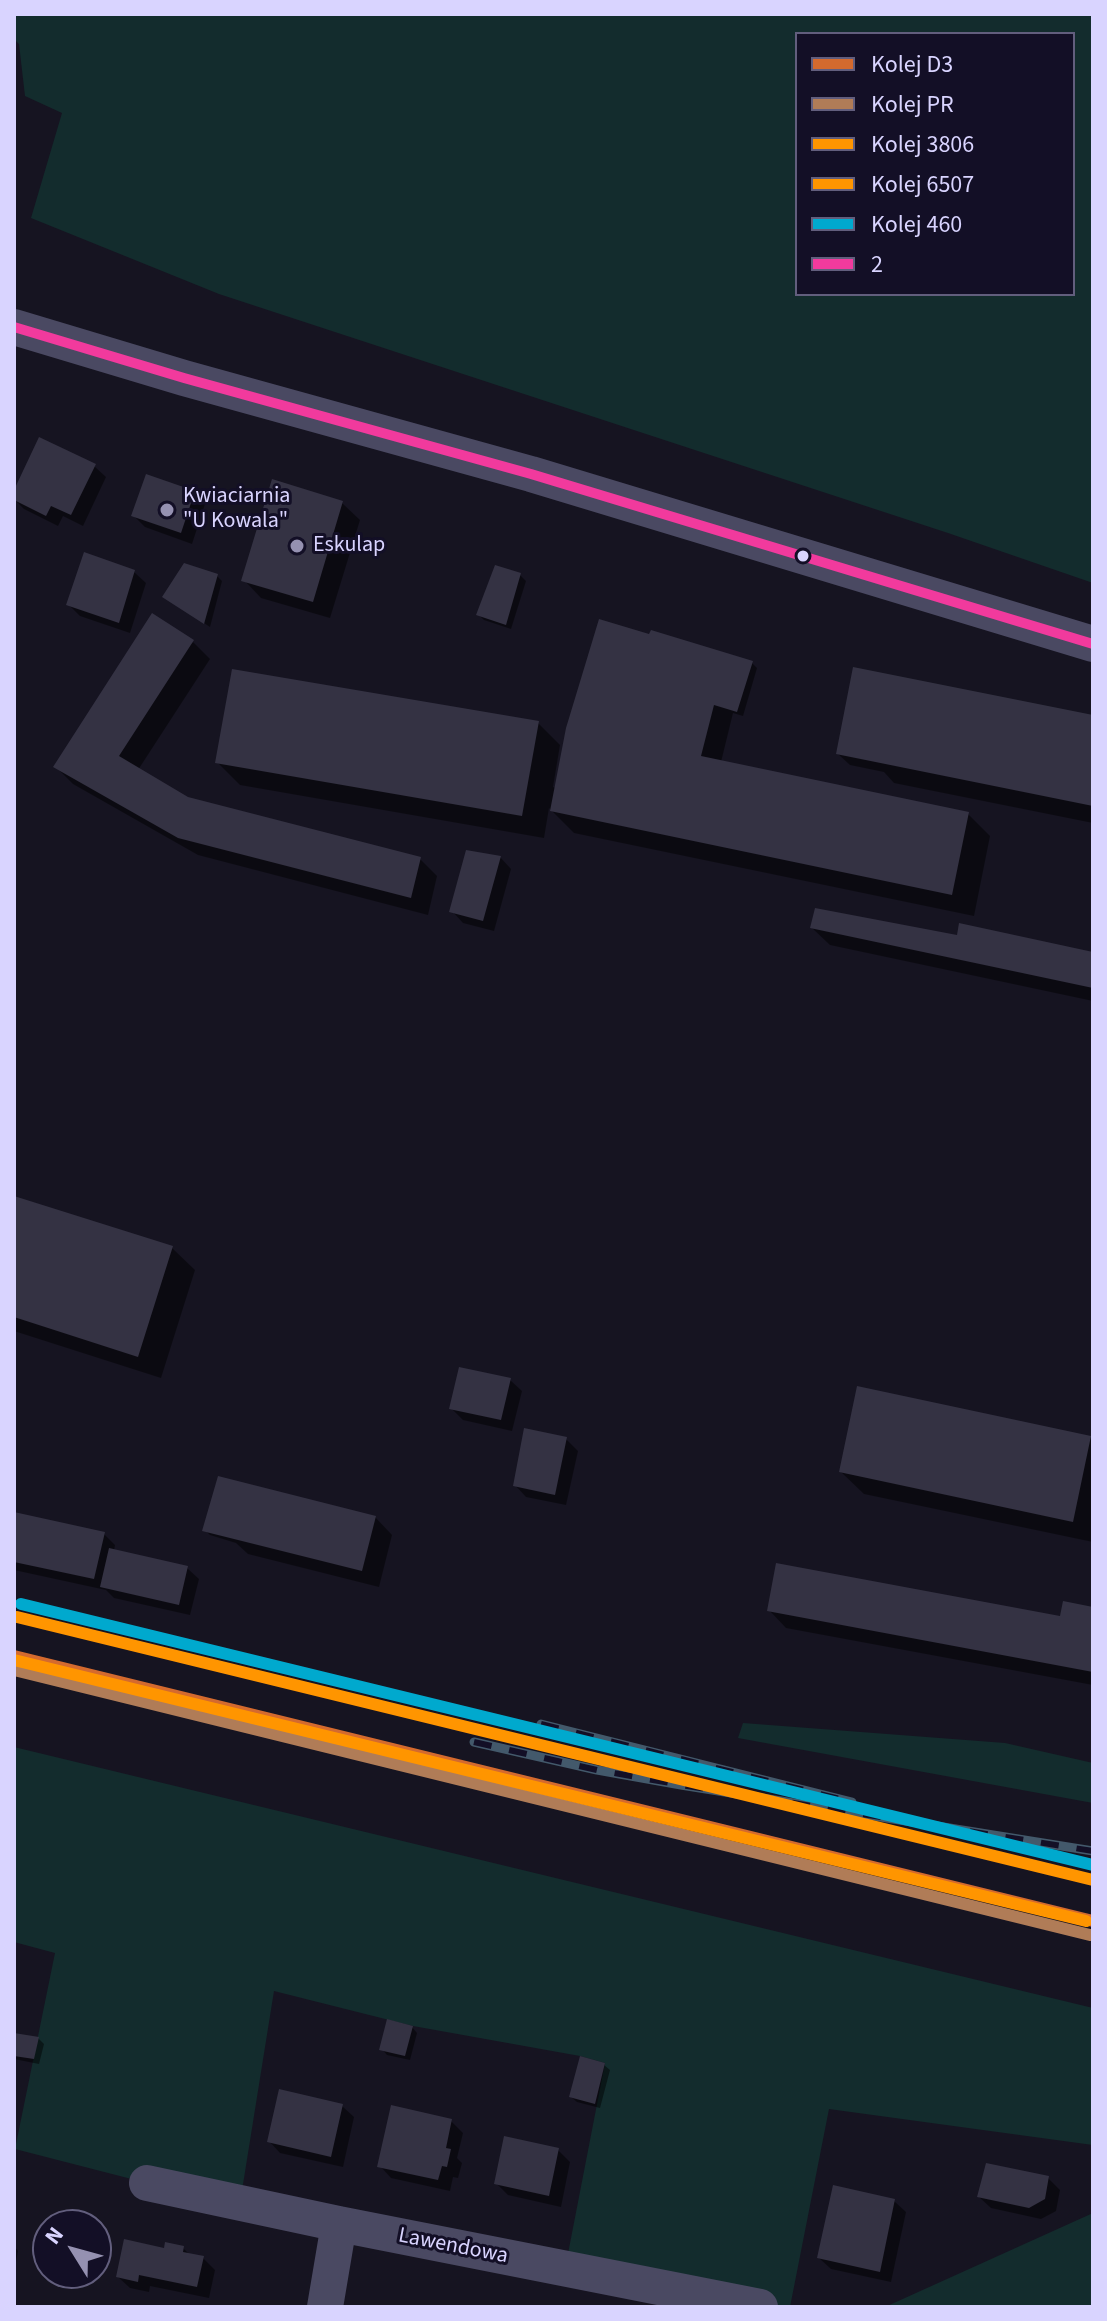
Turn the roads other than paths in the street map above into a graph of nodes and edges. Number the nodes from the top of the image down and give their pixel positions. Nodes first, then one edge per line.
1 (14, 327) edge
2 (1093, 644) edge
3 (147, 2183) dead end
4 (339, 2224) junction
5 (325, 2307) edge
6 (760, 2307) edge

1 - 2 street
3 - 4 street, Lawendowa
4 - 5 street
4 - 6 street, Lawendowa

